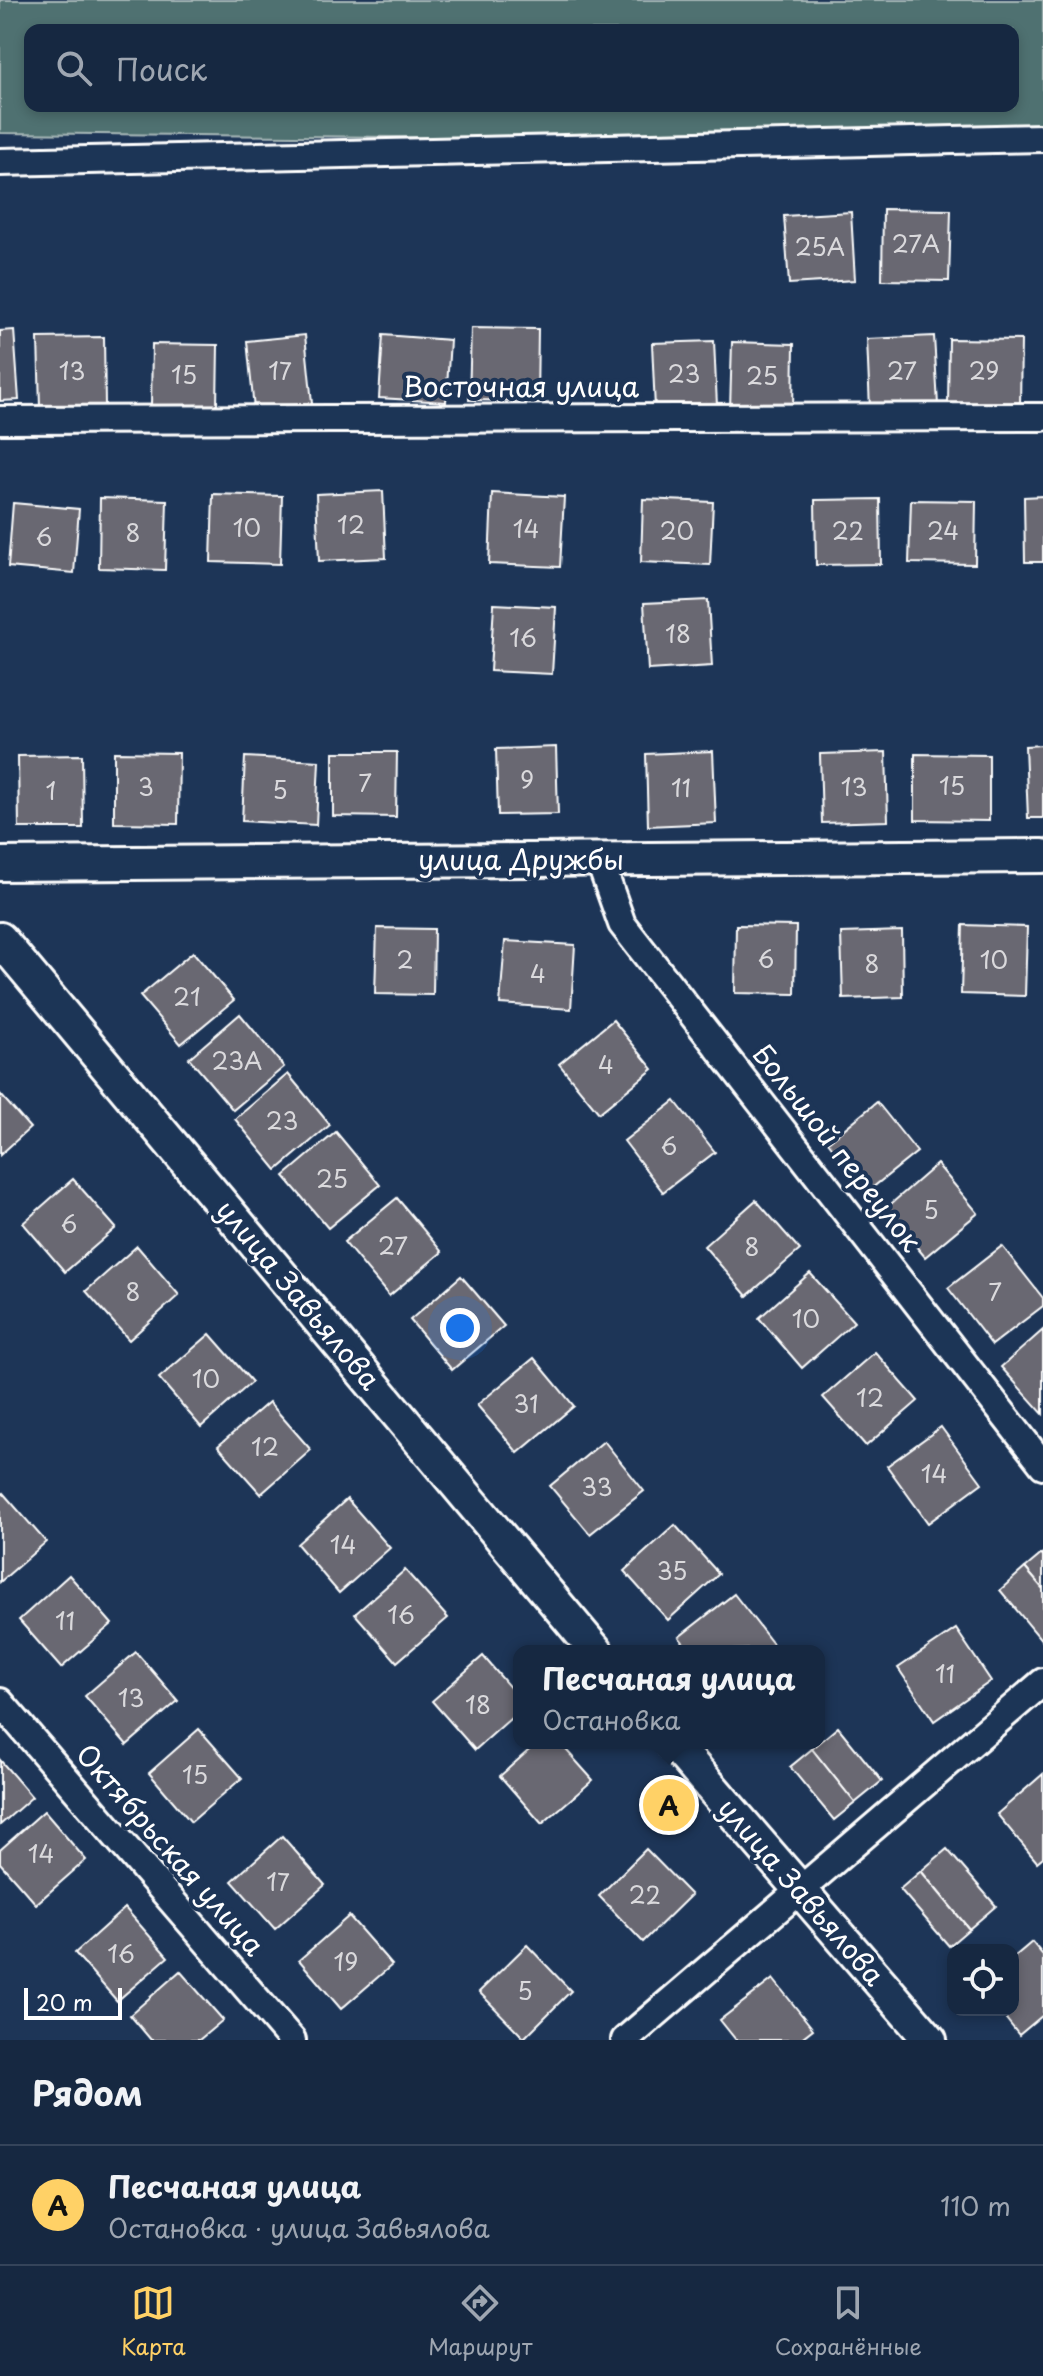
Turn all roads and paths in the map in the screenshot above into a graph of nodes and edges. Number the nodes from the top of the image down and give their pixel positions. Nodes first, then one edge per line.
1 (1043, 138) edge
2 (0, 162) edge
3 (1043, 417) edge
4 (0, 420) edge
5 (1043, 856) edge
6 (599, 859) junction
7 (0, 864) edge
8 (0, 939) edge
9 (1043, 1465) edge
10 (591, 1645) edge
11 (1043, 1682) edge
12 (0, 1702) edge
13 (678, 1749) edge
14 (799, 1890) junction
15 (292, 2040) edge
16 (625, 2040) edge
17 (930, 2040) edge

1 - 2 street
3 - 4 street, Восточная улица
5 - 6 street, улица Дружбы
6 - 7 street, улица Дружбы
6 - 9 street, Большой переулок
8 - 10 street, улица Завьялова
11 - 14 street
12 - 15 street, Октябрьская улица
13 - 14 street, улица Завьялова
14 - 16 street
14 - 17 street, улица Завьялова

